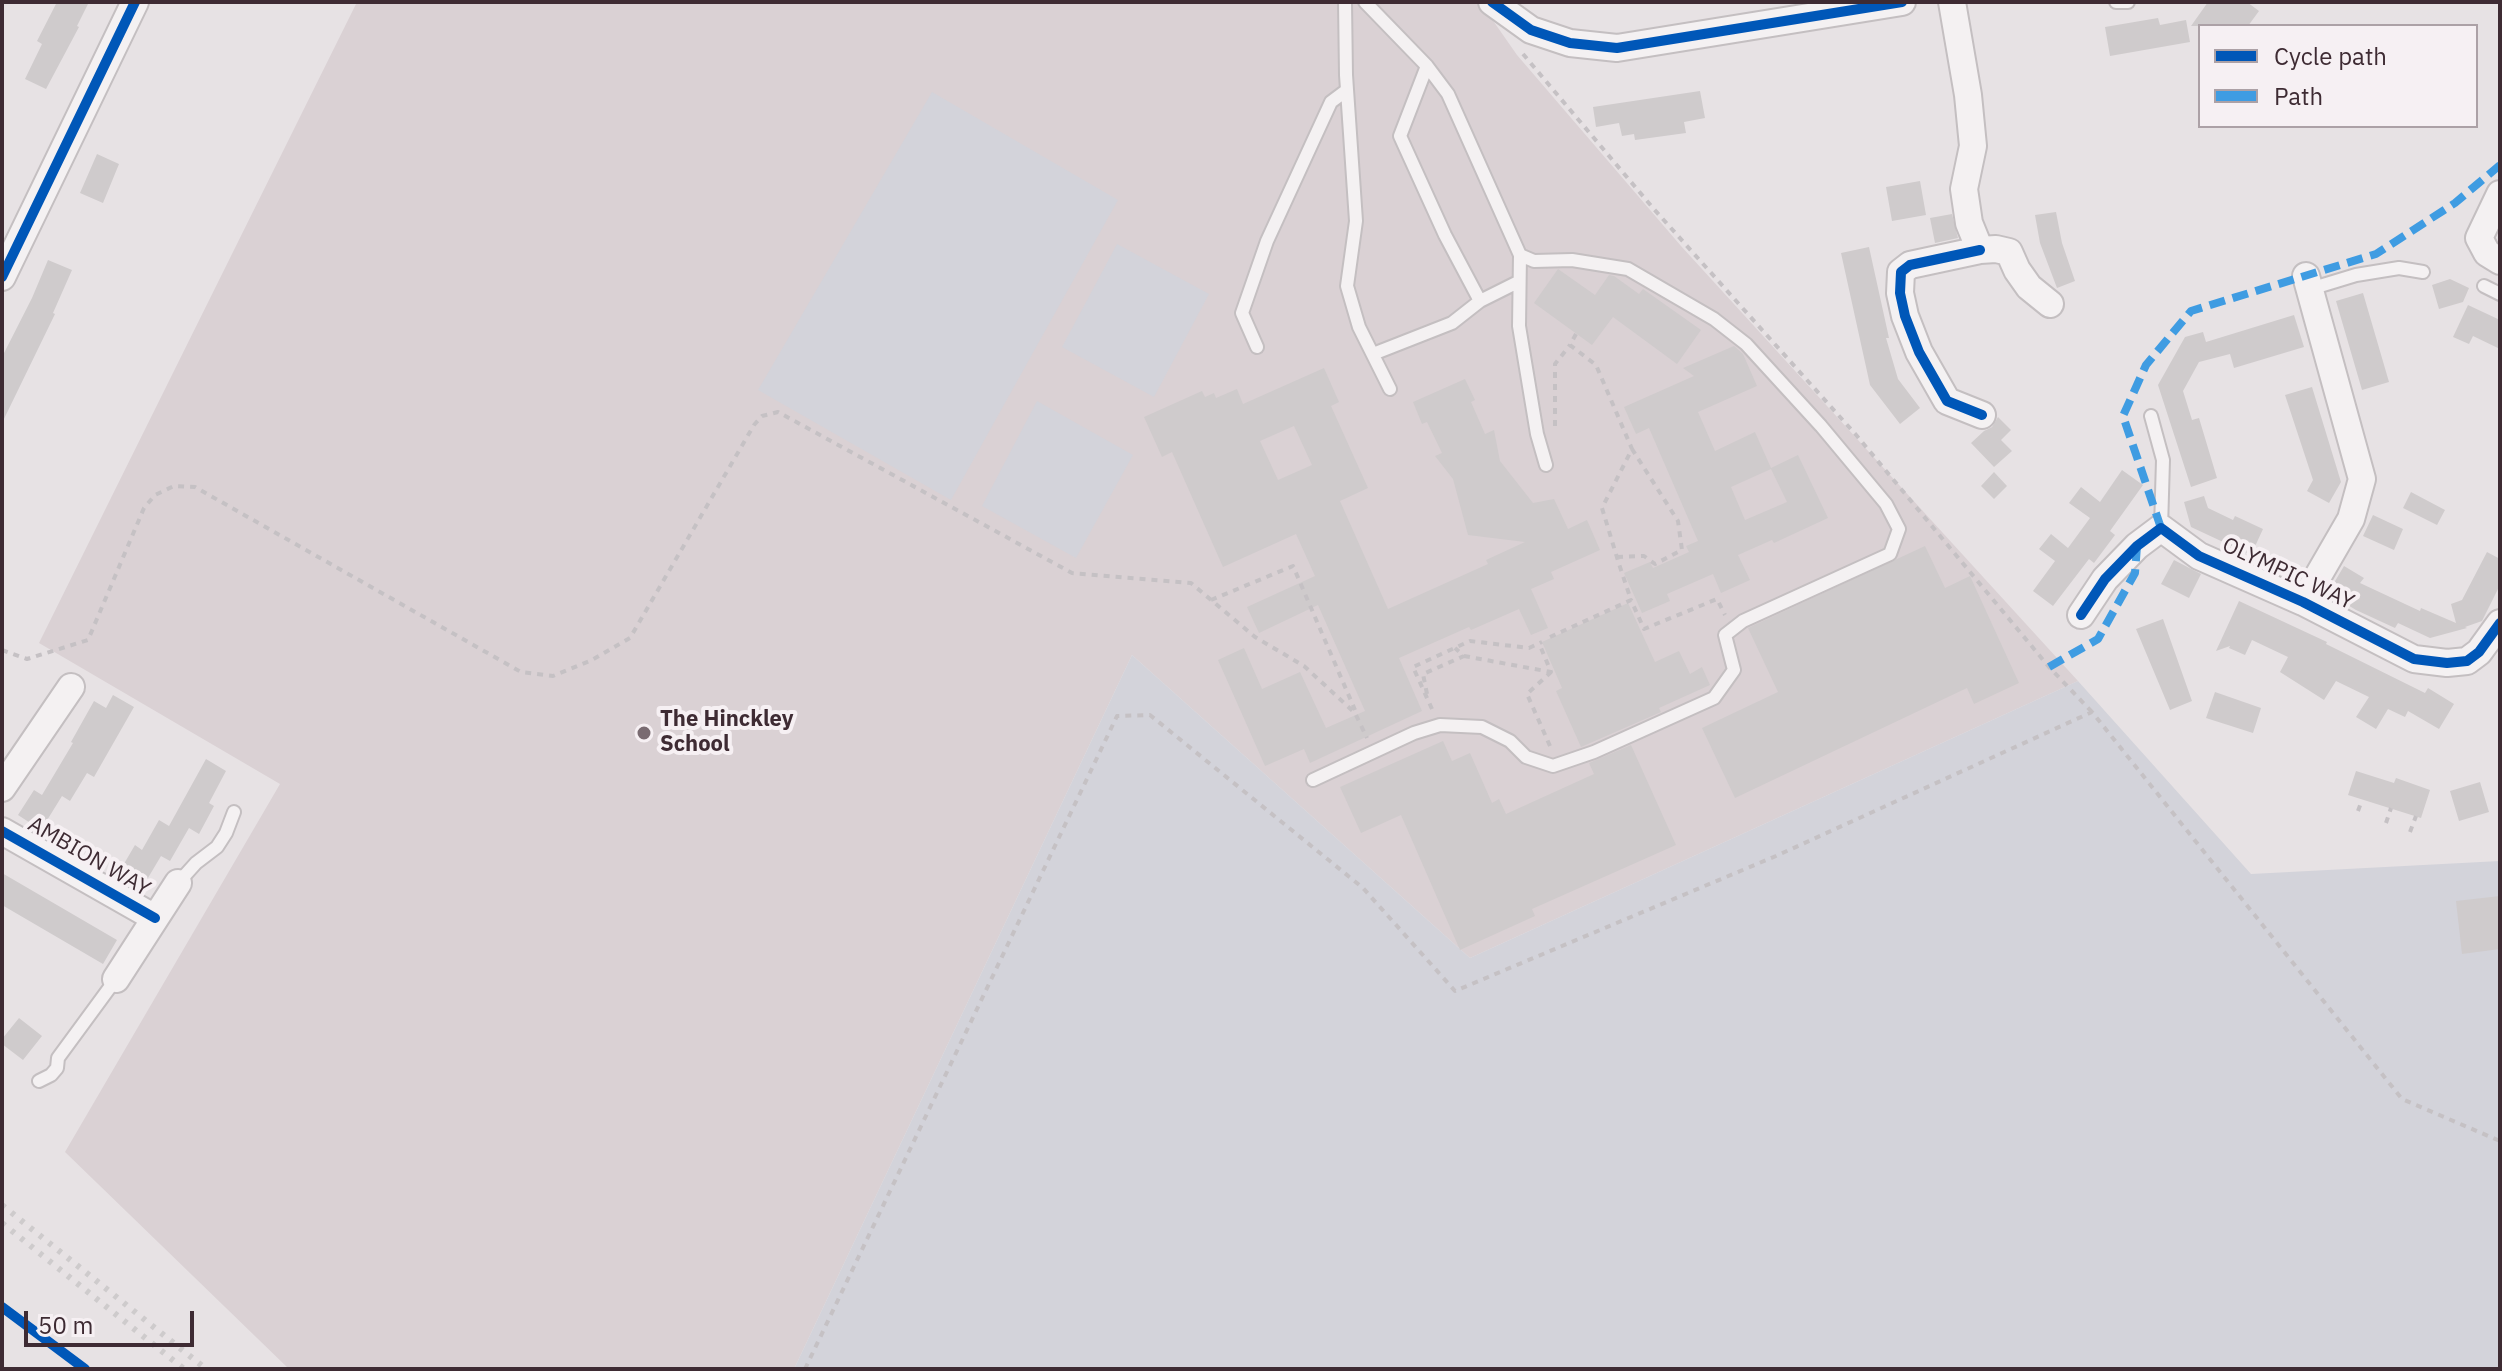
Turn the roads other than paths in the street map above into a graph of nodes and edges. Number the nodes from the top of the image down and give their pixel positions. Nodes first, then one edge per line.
1 (135, 2) edge
2 (1345, 2) edge
3 (1365, 2) edge
4 (1902, 2) edge
5 (1952, 2) edge
6 (2116, 2) edge
7 (2128, 2) edge
8 (1494, 4) edge
9 (1427, 66) junction
10 (1347, 90) junction
11 (2500, 194) edge
12 (1980, 250) junction
13 (1520, 255) junction
14 (2500, 261) edge
15 (2423, 272) dead end
16 (2, 277) edge
17 (1518, 282) junction
18 (2308, 283) joint
19 (2484, 286) dead end
20 (2500, 294) edge
21 (1480, 301) junction
22 (2050, 304) dead end
23 (1257, 347) dead end
24 (1373, 354) junction
25 (1390, 389) dead end
26 (1982, 415) dead end
27 (2151, 416) dead end
28 (1546, 465) dead end
29 (2161, 528) junction
30 (2303, 602) junction
31 (2081, 615) dead end
32 (2500, 623) edge
33 (71, 687) dead end
34 (1313, 780) dead end
35 (2, 788) edge
36 (234, 812) dead end
37 (2, 831) edge
38 (178, 883) joint
39 (155, 918) junction
40 (116, 979) joint
41 (39, 1081) dead end

1 - 16 street
2 - 10 lane
3 - 9 lane
4 - 8 street
5 - 12 street
6 - 7 lane
9 - 13 lane
9 - 21 lane
10 - 23 lane
10 - 24 lane
11 - 14 street
12 - 22 street
12 - 26 street
13 - 17 lane
13 - 34 lane
15 - 18 lane
17 - 21 lane
17 - 28 lane
18 - 30 street
19 - 20 lane
21 - 24 lane
24 - 25 lane
27 - 29 lane
29 - 30 street, OLYMPIC WAY
29 - 31 street
30 - 32 street, OLYMPIC WAY
33 - 35 street
36 - 38 lane
37 - 39 street, AMBION WAY
38 - 39 street, AMBION WAY
39 - 40 street, AMBION WAY
40 - 41 lane

